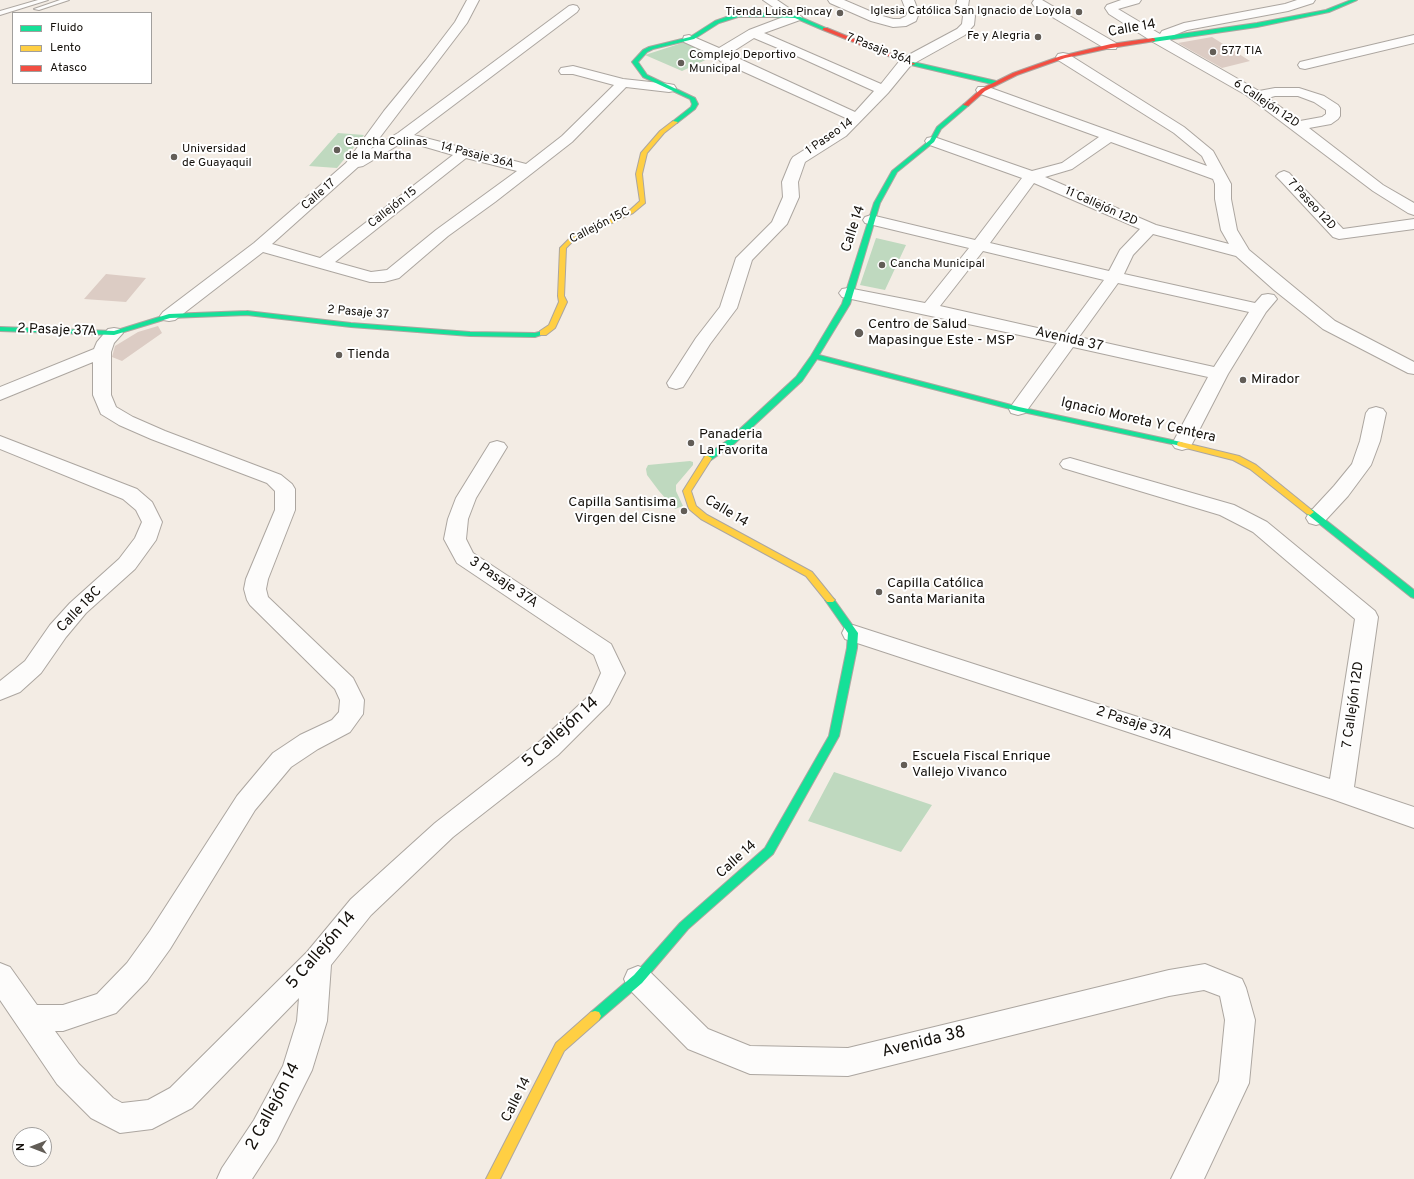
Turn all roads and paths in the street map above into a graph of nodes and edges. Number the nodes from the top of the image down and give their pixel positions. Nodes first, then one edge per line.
1 (45, 0) edge
2 (66, 0) edge
3 (473, 0) edge
4 (769, 0) edge
5 (834, 0) edge
6 (908, 0) edge
7 (963, 0) edge
8 (1135, 0) edge
9 (1309, 0) edge
10 (1355, 0) edge
11 (1038, 3) dead end
12 (0, 7) edge
13 (16, 9) junction
14 (573, 9) dead end
15 (26, 12) edge
16 (0, 13) edge
17 (12, 16) edge
18 (796, 17) junction
19 (0, 19) edge
20 (753, 33) junction
21 (1162, 38) junction
22 (689, 39) junction
23 (1414, 39) edge
24 (1111, 46) junction
25 (722, 54) junction
26 (1063, 57) junction
27 (906, 62) junction
28 (1305, 65) dead end
29 (566, 70) dead end
30 (622, 83) junction
31 (996, 83) junction
32 (670, 88) junction
33 (883, 90) junction
34 (983, 90) junction
35 (1256, 96) junction
36 (857, 118) junction
37 (1297, 126) junction
38 (403, 136) junction
39 (1110, 136) junction
40 (932, 141) junction
41 (464, 153) junction
42 (352, 166) junction
43 (528, 169) junction
44 (1031, 176) junction
45 (1219, 176) junction
46 (1284, 176) dead end
47 (1414, 210) edge
48 (871, 220) junction
49 (1414, 224) edge
50 (1150, 228) junction
51 (260, 246) junction
52 (979, 246) junction
53 (1242, 253) junction
54 (323, 263) junction
55 (1114, 277) junction
56 (1280, 286) junction
57 (848, 293) junction
58 (929, 309) junction
59 (1259, 309) junction
60 (169, 316) junction
61 (0, 329) edge
62 (546, 332) joint
63 (114, 333) junction
64 (1069, 340) junction
65 (102, 352) junction
66 (816, 356) junction
67 (1414, 369) edge
68 (1220, 374) junction
69 (0, 380) edge
70 (676, 383) dead end
71 (17, 387) junction
72 (0, 394) edge
73 (1018, 408) junction
74 (1376, 413) dead end
75 (0, 442) edge
76 (1182, 444) junction
77 (497, 447) dead end
78 (1070, 464) dead end
79 (1316, 518) junction
80 (1414, 595) edge
81 (853, 633) junction
82 (613, 673) joint
83 (0, 691) edge
84 (1341, 792) junction
85 (1414, 818) edge
86 (317, 961) junction
87 (0, 976) edge
88 (638, 979) junction
89 (29, 1018) junction
90 (1189, 1178) edge
91 (234, 1179) edge
92 (493, 1179) edge

1 - 13 lane
2 - 15 lane
3 - 42 street, Calle 17
4 - 18 street, 7 Pasaje 36A
5 - 6 street
7 - 27 street
8 - 21 street, 6 Callejón 12D
9 - 21 street
10 - 21 street, Calle 14
11 - 24 street
12 - 13 lane
13 - 16 lane
14 - 38 street
17 - 19 lane
18 - 20 street
18 - 22 street, Callejón 15C
18 - 27 street, 7 Pasaje 36A
20 - 25 street
20 - 33 street
21 - 24 street, Calle 14
21 - 35 street, 6 Callejón 12D
22 - 25 street
22 - 32 street, Callejón 15C
23 - 28 street
24 - 26 street, Calle 14
25 - 36 street
26 - 31 street, Calle 14
26 - 45 street
27 - 31 street, 7 Pasaje 36A
27 - 33 street, 1 Paseo 14
29 - 30 street
30 - 32 street
30 - 43 street
31 - 34 street, Calle 14
32 - 62 street, Callejón 15C
33 - 36 street, 1 Paseo 14
34 - 39 street
34 - 40 street, Calle 14
35 - 37 street, 6 Callejón 12D
35 - 37 street
36 - 70 street, 1 Paseo 14
37 - 47 street, 6 Callejón 12D
38 - 41 street, 14 Pasaje 36A
38 - 42 street
39 - 44 street
39 - 45 street
40 - 44 street, 11 Callejón 12D
40 - 48 street, Calle 14
41 - 43 street, 14 Pasaje 36A
41 - 54 street, Callejón 15
42 - 51 street, Calle 17
43 - 54 street
44 - 50 street, 11 Callejón 12D
44 - 52 street
45 - 53 street
46 - 49 street, 7 Paseo 12D
48 - 52 street
48 - 57 street, Calle 14
50 - 53 street
50 - 55 street, 11 Callejón 12D
51 - 54 street
51 - 60 street, Calle 17
52 - 55 street
52 - 58 street
53 - 56 street
55 - 59 street
55 - 64 street, 11 Callejón 12D
56 - 59 street
56 - 67 street
57 - 58 street, Avenida 37
57 - 66 street, Calle 14
58 - 64 street, Avenida 37
59 - 68 street
60 - 62 street, 2 Pasaje 37
60 - 63 street, Calle 17
61 - 63 street, 2 Pasaje 37A
63 - 65 street
64 - 68 street, Avenida 37
64 - 73 street, 11 Callejón 12D
65 - 71 street
65 - 89 street
66 - 73 street, Ignacio Moreta Y Centera
66 - 81 street, Calle 14
68 - 76 street
69 - 71 street
71 - 72 street
73 - 76 street, Ignacio Moreta Y Centera
74 - 79 street
75 - 83 street, Calle 18C
76 - 79 street, Ignacio Moreta Y Centera
77 - 82 street, 3 Pasaje 37A
78 - 84 street, 7 Callejón 12D
79 - 80 street, Ignacio Moreta Y Centera
81 - 84 street, 2 Pasaje 37A
81 - 88 street, Calle 14
82 - 86 street, 5 Callejón 14
84 - 85 street, 2 Pasaje 37A
86 - 89 street, 5 Callejón 14
86 - 91 street, 2 Callejón 14
87 - 89 street, 5 Callejón 14
88 - 90 street, Avenida 38
88 - 92 street, Calle 14

